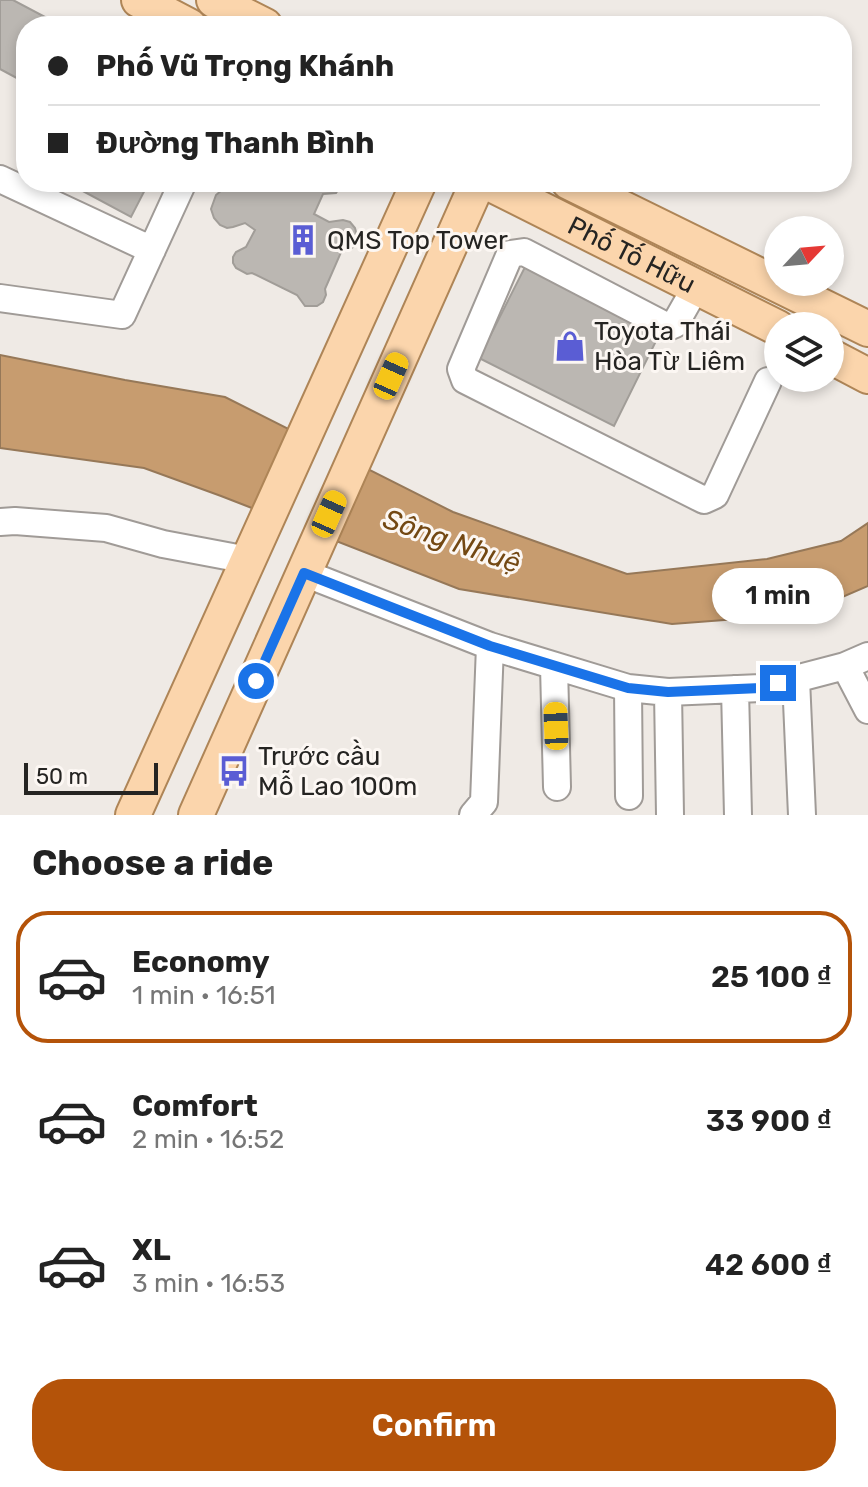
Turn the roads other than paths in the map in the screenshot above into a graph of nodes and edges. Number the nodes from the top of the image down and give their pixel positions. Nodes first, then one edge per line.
1 (139, 0) edge
2 (214, 0) edge
3 (170, 16) edge
4 (245, 16) edge
5 (28, 192) edge
6 (178, 192) edge
7 (414, 192) edge
8 (474, 192) edge
9 (507, 192) edge
10 (589, 192) edge
11 (152, 250) junction
12 (696, 287) junction
13 (0, 298) edge
14 (764, 321) edge
15 (868, 329) edge
16 (844, 363) edge
17 (868, 376) edge
18 (764, 390) edge
19 (0, 522) edge
20 (248, 560) junction
21 (304, 573) junction
22 (490, 646) junction
23 (857, 661) edge
24 (554, 666) junction
25 (796, 679) junction
26 (628, 688) junction
27 (735, 689) junction
28 (668, 692) junction
29 (868, 710) edge
30 (557, 787) dead end
31 (629, 796) dead end
32 (133, 815) edge
33 (196, 815) edge
34 (473, 815) edge
35 (670, 815) edge
36 (738, 815) edge
37 (802, 815) edge

1 - 3 main road
2 - 4 main road
5 - 11 street
6 - 11 street
7 - 20 main road
8 - 21 main road
9 - 12 main road, Phố Tố Hữu
10 - 15 main road, Phố Tố Hữu
11 - 13 street
12 - 14 main road, Phố Tố Hữu
12 - 18 street
16 - 17 main road
19 - 20 street
20 - 32 main road
21 - 22 street
21 - 33 main road
22 - 24 street
22 - 34 street
23 - 25 street
23 - 29 street
24 - 26 street
24 - 30 street
25 - 27 street
25 - 37 street
26 - 28 street
26 - 31 street
27 - 28 street
27 - 36 street
28 - 35 street

